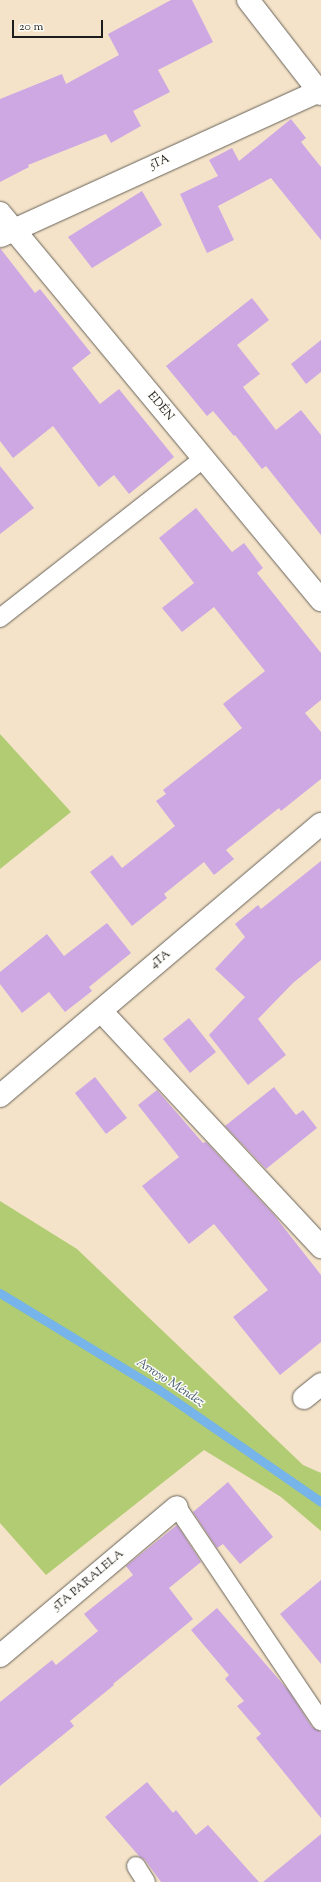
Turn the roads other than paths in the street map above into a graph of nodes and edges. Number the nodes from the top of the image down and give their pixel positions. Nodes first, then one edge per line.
1 (248, 0) edge
2 (320, 92) edge
3 (0, 213) edge
4 (7, 233) edge
5 (203, 459) junction
6 (321, 600) edge
7 (0, 618) edge
8 (321, 824) edge
9 (100, 1011) junction
10 (0, 1096) edge
11 (321, 1247) edge
12 (321, 1384) edge
13 (304, 1398) dead end
14 (177, 1507) joint
15 (0, 1656) edge
16 (321, 1721) edge
17 (136, 1866) dead end
18 (146, 1882) edge

1 - 2 street
2 - 4 street, 5TA
3 - 4 street, EDÉN
4 - 5 street, EDÉN
5 - 6 street, EDÉN
5 - 7 lane
8 - 9 street, 4TA
9 - 10 street, 4TA
9 - 11 street
12 - 13 street
14 - 15 street, 5TA PARALELA
14 - 16 lane
17 - 18 lane

